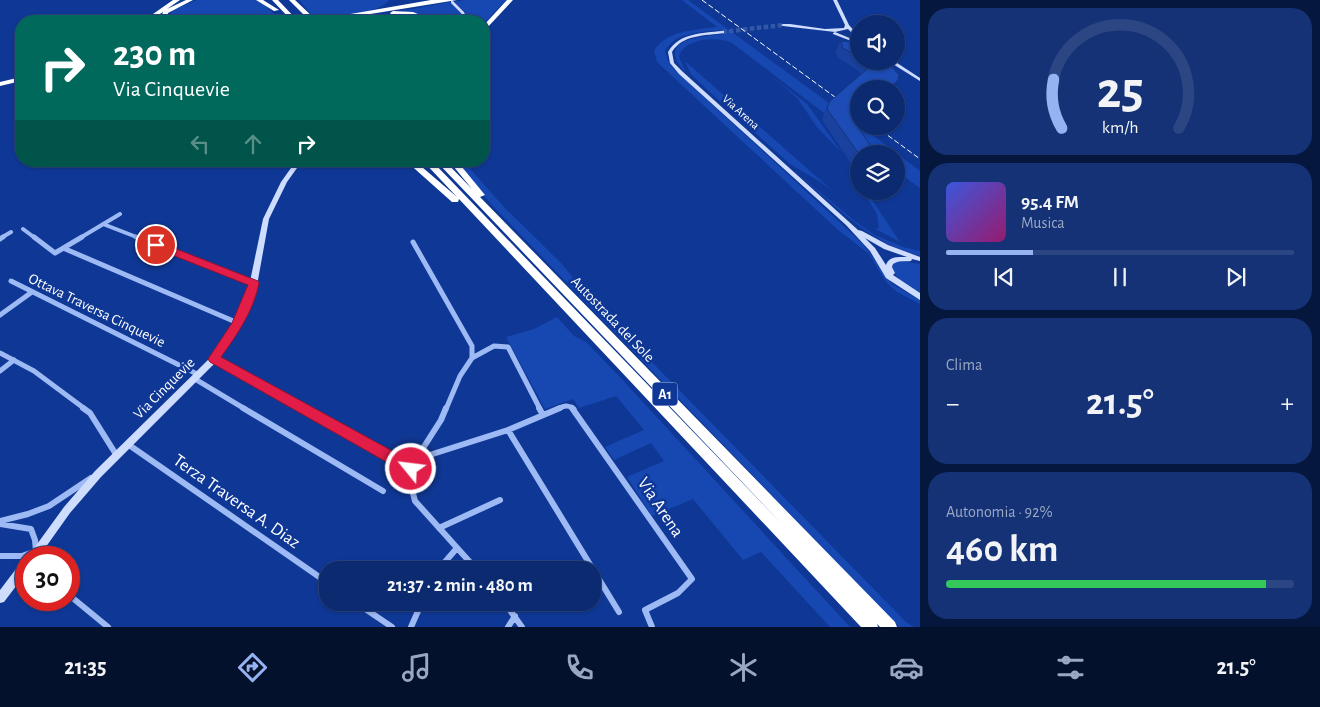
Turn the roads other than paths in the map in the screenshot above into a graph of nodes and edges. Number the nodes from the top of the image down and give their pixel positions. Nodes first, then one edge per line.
1 (177, 0) edge
2 (190, 0) edge
3 (259, 0) edge
4 (267, 0) edge
5 (275, 0) edge
6 (284, 0) edge
7 (292, 0) edge
8 (296, 0) edge
9 (393, 0) edge
10 (441, 0) edge
11 (510, 0) edge
12 (836, 0) edge
13 (453, 1) edge
14 (300, 9) junction
15 (276, 10) junction
16 (359, 14) junction
17 (377, 14) junction
18 (155, 15) edge
19 (165, 15) edge
20 (281, 15) edge
21 (289, 15) edge
22 (299, 15) edge
23 (306, 15) edge
24 (354, 15) edge
25 (371, 15) edge
26 (416, 15) edge
27 (464, 15) edge
28 (490, 21) edge
29 (783, 25) tunnel mouth
30 (847, 26) junction
31 (823, 29) junction
32 (850, 29) edge
33 (722, 32) tunnel mouth
34 (850, 40) edge
35 (904, 70) edge
36 (920, 80) edge
37 (15, 81) edge
38 (0, 85) edge
39 (295, 167) edge
40 (417, 167) edge
41 (433, 167) edge
42 (446, 167) edge
43 (458, 167) edge
44 (120, 214) dead end
45 (103, 224) junction
46 (848, 224) junction
47 (23, 229) dead end
48 (11, 232) dead end
49 (0, 239) edge
50 (413, 242) dead end
51 (63, 248) junction
52 (920, 260) edge
53 (527, 267) junction
54 (11, 281) dead end
55 (254, 283) junction
56 (898, 283) junction
57 (32, 292) junction
58 (571, 297) junction
59 (920, 297) edge
60 (0, 315) edge
61 (238, 323) junction
62 (0, 353) edge
63 (472, 358) junction
64 (214, 359) junction
65 (14, 360) junction
66 (0, 371) edge
67 (197, 377) junction
68 (543, 415) junction
69 (508, 430) junction
70 (129, 445) junction
71 (117, 456) junction
72 (417, 459) junction
73 (411, 469) junction
74 (98, 474) junction
75 (383, 492) dead end
76 (500, 500) dead end
77 (0, 522) edge
78 (439, 528) junction
79 (34, 546) edge
80 (40, 546) edge
81 (457, 548) junction
82 (0, 556) edge
83 (15, 556) edge
84 (446, 561) edge
85 (469, 561) edge
86 (319, 577) edge
87 (15, 579) edge
88 (0, 598) edge
89 (80, 604) edge
90 (368, 611) edge
91 (418, 611) edge
92 (511, 611) edge
93 (619, 612) dead end
94 (515, 616) junction
95 (108, 627) edge
96 (392, 627) edge
97 (411, 627) edge
98 (508, 627) edge
99 (522, 627) edge
100 (652, 627) edge
101 (871, 627) edge
102 (890, 627) edge

1 - 18 highway
2 - 19 highway
3 - 15 highway
4 - 15 highway
5 - 21 highway
6 - 22 highway
7 - 14 highway
8 - 14 highway
9 - 16 highway
10 - 16 highway
11 - 28 highway
12 - 30 street
13 - 17 highway
13 - 27 street
14 - 23 highway
15 - 20 highway
16 - 24 highway
17 - 25 highway
17 - 26 highway
29 - 31 street
30 - 31 street
30 - 32 street
31 - 34 street
33 - 46 street, Via Arena
35 - 36 street
37 - 38 highway
39 - 55 street, Via Cinquevie
40 - 53 highway
41 - 53 highway, Autostrada del Sole / A1
42 - 58 highway, Autostrada del Sole / A1
43 - 58 highway
44 - 45 street
45 - 51 street
45 - 55 street
46 - 52 street, Via Arena
46 - 56 street, Via Arena
47 - 51 street
48 - 49 street
50 - 63 street
51 - 61 street
52 - 56 street, Via Arena
53 - 101 highway, Autostrada del Sole / A1
54 - 57 street, Ottava Traversa Cinquevie
55 - 61 street, Via Cinquevie
56 - 59 street, Via Arena
57 - 60 street
57 - 67 street, Ottava Traversa Cinquevie
58 - 102 highway, Autostrada del Sole / A1
61 - 64 street, Via Cinquevie
62 - 65 street
63 - 68 street
63 - 72 street
64 - 67 street, Via Cinquevie
64 - 73 street
65 - 66 street
65 - 71 street
67 - 70 street, Via Cinquevie
67 - 75 street, Ottava Traversa Cinquevie
68 - 69 street, Via Arena
68 - 100 street, Via Arena
69 - 72 street, Via Arena
69 - 93 street
70 - 71 street, Via Cinquevie
70 - 86 street, Terza Traversa A. Diaz
71 - 74 street, Via Cinquevie
72 - 73 street
73 - 78 street
74 - 77 street
74 - 80 street, Via Cinquevie
76 - 78 street
77 - 79 street
78 - 81 street
81 - 84 street
81 - 85 street
82 - 83 street
87 - 88 street
89 - 95 street
90 - 96 street
91 - 97 street
92 - 94 street
94 - 98 street
94 - 99 street

